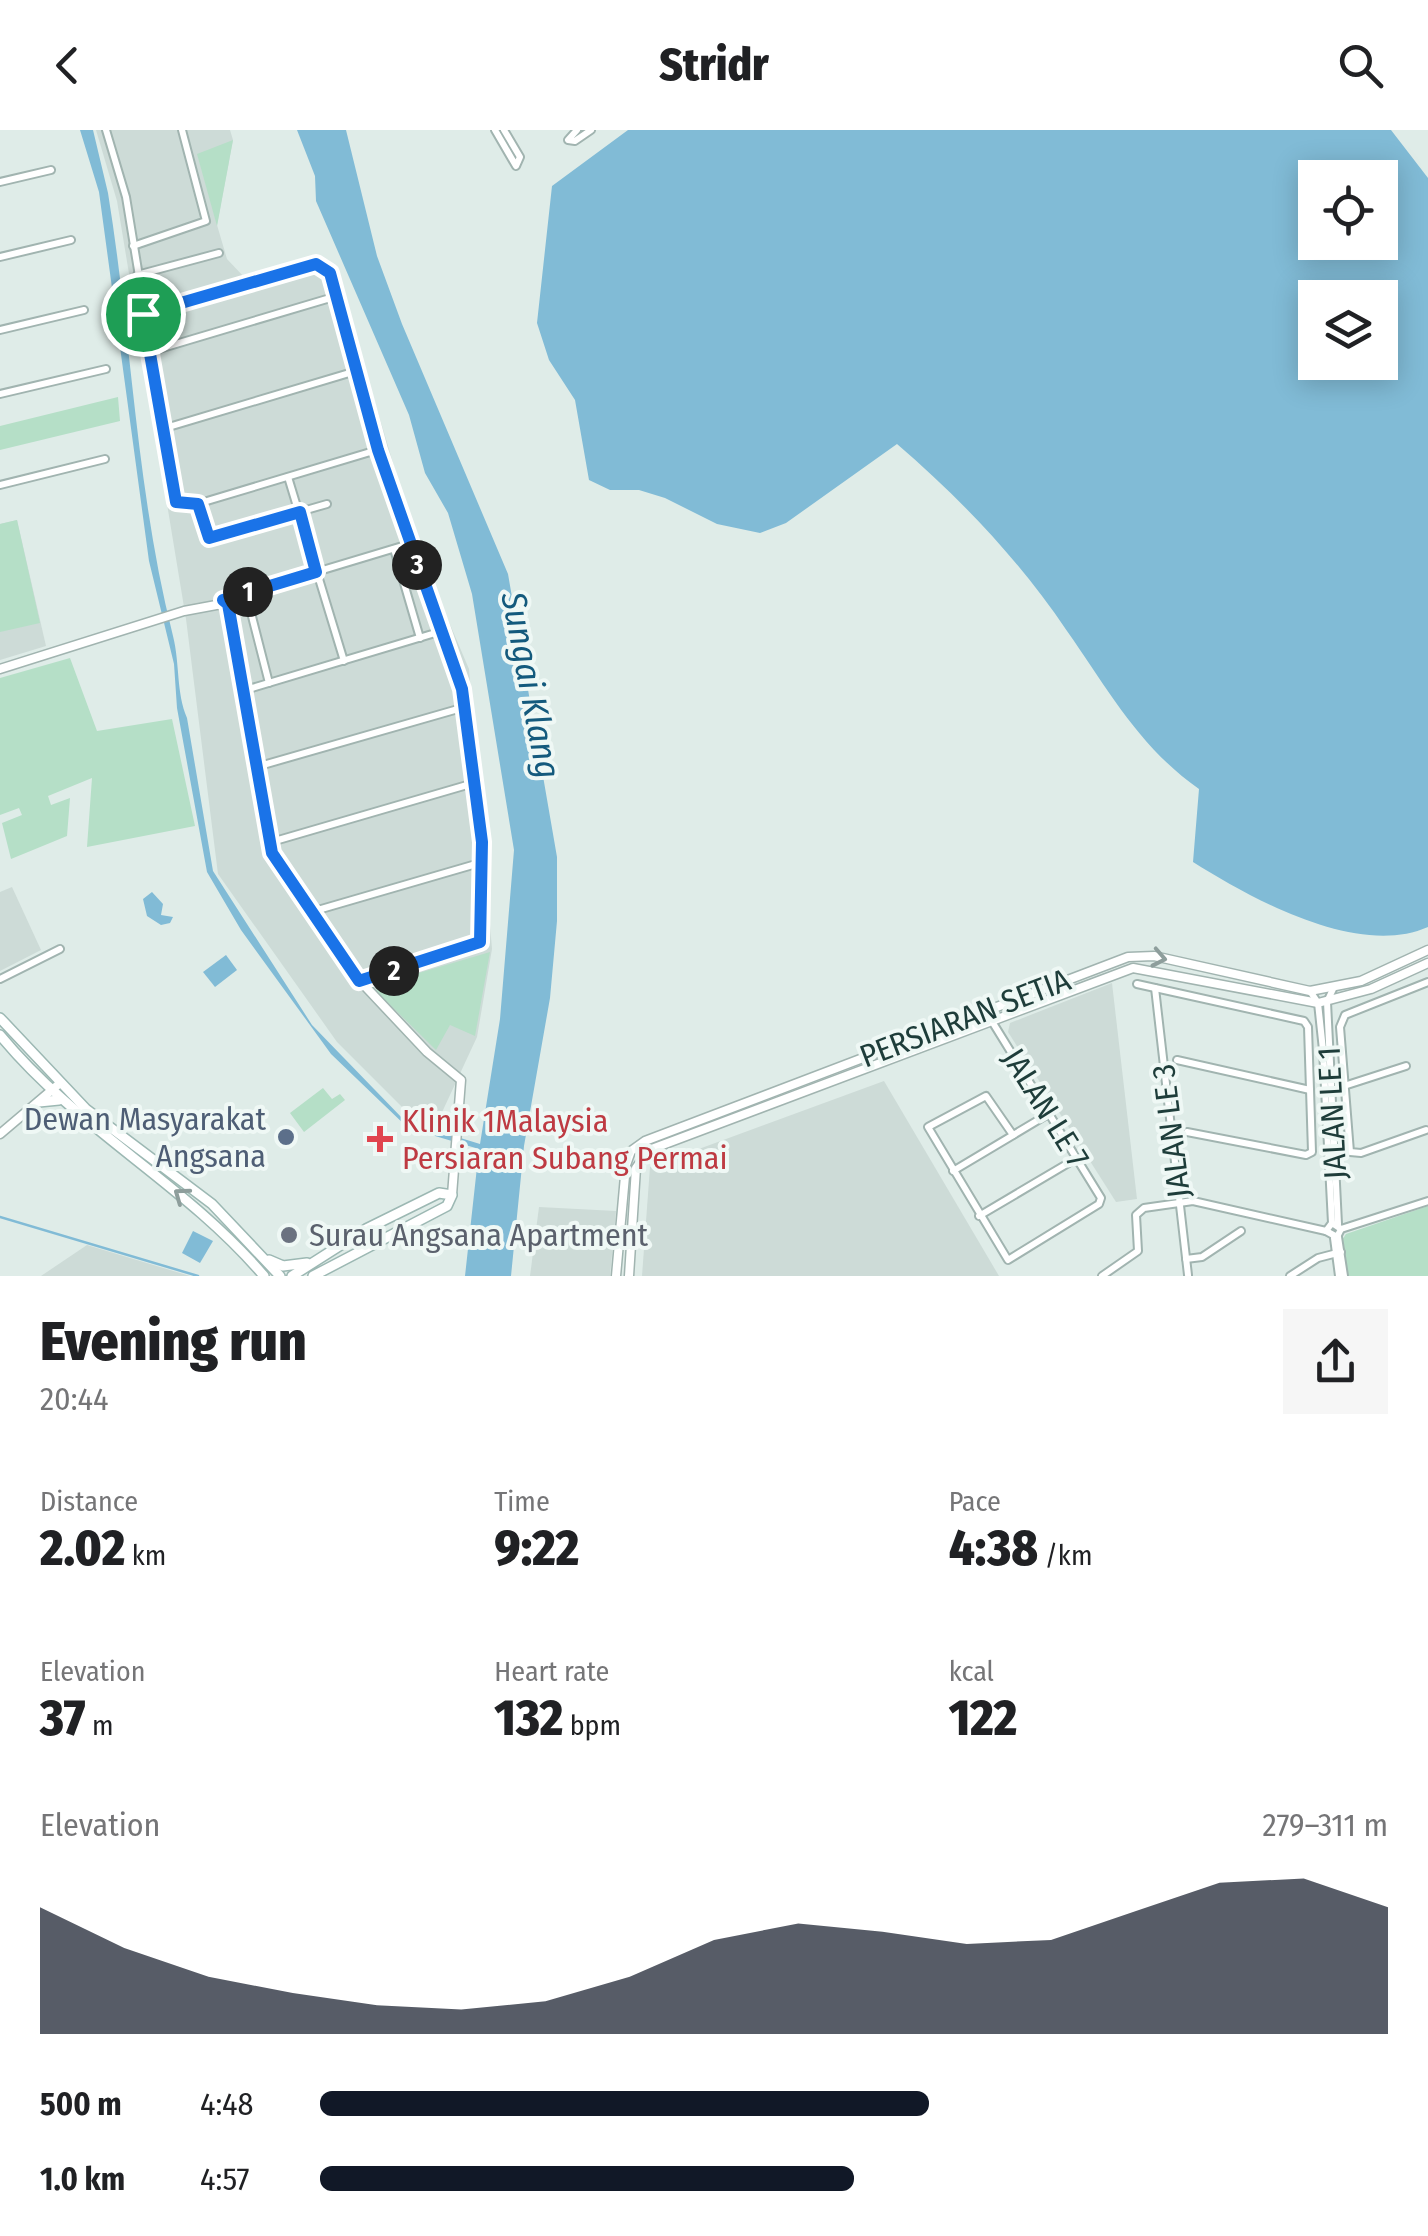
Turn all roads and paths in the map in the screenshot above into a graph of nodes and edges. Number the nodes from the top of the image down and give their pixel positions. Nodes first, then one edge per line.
1 (106, 130) edge
2 (182, 130) edge
3 (495, 130) edge
4 (504, 130) edge
5 (576, 130) edge
6 (590, 130) edge
7 (50, 170) dead end
8 (0, 182) edge
9 (70, 240) dead end
10 (133, 246) junction
11 (219, 253) dead end
12 (0, 257) edge
13 (137, 276) junction
14 (338, 296) junction
15 (84, 310) dead end
16 (143, 314) junction
17 (0, 330) edge
18 (149, 352) junction
19 (106, 369) dead end
20 (356, 371) junction
21 (0, 394) edge
22 (162, 429) junction
23 (378, 450) junction
24 (105, 459) dead end
25 (288, 476) junction
26 (0, 485) edge
27 (198, 504) junction
28 (328, 504) dead end
29 (300, 512) junction
30 (409, 544) junction
31 (394, 549) junction
32 (316, 572) junction
33 (246, 593) junction
34 (223, 600) junction
35 (442, 631) junction
36 (420, 638) junction
37 (344, 660) junction
38 (0, 669) edge
39 (269, 683) junction
40 (242, 691) junction
41 (465, 707) junction
42 (256, 767) junction
43 (474, 783) junction
44 (268, 843) junction
45 (483, 862) junction
46 (311, 912) junction
47 (60, 948) dead end
48 (1428, 950) edge
49 (1428, 963) edge
50 (0, 979) edge
51 (359, 981) junction
52 (1428, 982) edge
53 (1137, 984) dead end
54 (1155, 988) junction
55 (1333, 989) junction
56 (1310, 991) junction
57 (1322, 1002) junction
58 (987, 1008) junction
59 (0, 1018) edge
60 (993, 1022) junction
61 (0, 1036) edge
62 (1177, 1060) dead end
63 (1406, 1066) dead end
64 (39, 1078) junction
65 (1344, 1086) junction
66 (55, 1087) junction
67 (1310, 1090) junction
68 (40, 1101) junction
69 (61, 1101) junction
70 (1050, 1113) junction
71 (1346, 1120) junction
72 (1330, 1122) junction
73 (1313, 1123) junction
74 (1426, 1130) edge
75 (1186, 1132) dead end
76 (0, 1134) edge
77 (1013, 1135) junction
78 (638, 1152) junction
79 (1077, 1158) junction
80 (953, 1172) junction
81 (452, 1195) junction
82 (1428, 1201) edge
83 (1179, 1202) junction
84 (979, 1216) junction
85 (1337, 1230) junction
86 (1242, 1232) dead end
87 (1338, 1252) junction
88 (263, 1256) junction
89 (1186, 1259) junction
90 (252, 1262) junction
91 (312, 1262) junction
92 (1188, 1275) edge
93 (255, 1276) edge
94 (264, 1276) edge
95 (280, 1276) edge
96 (292, 1276) edge
97 (313, 1276) edge
98 (616, 1276) edge
99 (629, 1276) edge
100 (1102, 1276) edge
101 (1290, 1276) edge
102 (1341, 1276) edge

1 - 10 street
2 - 10 street
3 - 4 street
5 - 6 street
7 - 8 street
9 - 12 street
10 - 13 street
11 - 13 street
13 - 16 street
14 - 16 street
14 - 18 street
14 - 20 street
15 - 17 street
16 - 18 street
18 - 22 street
19 - 21 street
20 - 22 street
20 - 23 street
22 - 27 street
23 - 25 street
23 - 30 street
24 - 26 street
25 - 27 street
25 - 29 street
27 - 29 street
28 - 29 street
29 - 32 street
30 - 31 street
30 - 35 street
31 - 32 street
31 - 36 street
32 - 33 street
32 - 37 street
33 - 34 street
33 - 39 street
34 - 38 street
34 - 40 street
35 - 36 street
35 - 41 street
36 - 37 street
37 - 39 street
39 - 40 street
40 - 42 street
41 - 42 street
41 - 43 street
42 - 44 street
43 - 44 street
43 - 45 street
44 - 46 street
45 - 46 street
45 - 51 street
46 - 51 street
47 - 50 street
48 - 55 street, PERSIARAN SETIA
49 - 57 street, PERSIARAN SETIA
51 - 81 street
52 - 65 street
53 - 54 street
54 - 67 street
54 - 83 street, JALAN LE 3
55 - 56 street, PERSIARAN SETIA
55 - 57 street
56 - 57 street
58 -> 56 street, PERSIARAN SETIA
57 - 60 street, PERSIARAN SETIA
57 - 72 street, JALAN LE 1
58 - 60 street
58 - 78 street, PERSIARAN SETIA
59 - 66 main road
60 - 70 street, JALAN LE 7
60 - 78 street, PERSIARAN SETIA
61 - 64 main road
62 - 67 street
63 - 65 street
64 - 66 main road
64 - 68 main road
65 - 71 street
66 - 68 street
66 - 69 main road
66 - 88 main road
67 - 73 street
68 - 69 main road
68 - 76 street
90 -> 69 main road
70 - 77 street
70 - 79 street, JALAN LE 7
71 - 72 street
71 - 74 street
72 - 73 street
72 - 85 street, JALAN LE 1
73 - 75 street
77 - 80 street
77 - 80 street
78 - 98 street
78 - 99 street
79 - 84 street
79 - 84 street, JALAN LE 7
80 - 84 street
81 - 91 main road
81 - 97 main road
82 - 85 street
83 - 85 street
83 - 89 street, JALAN LE 3
83 - 100 street
85 - 87 street, JALAN LE 1
86 - 89 street
87 - 101 street
87 - 102 street, JALAN LE 1
88 - 91 main road
88 - 95 main road
89 - 92 street, JALAN LE 3
90 - 93 main road
90 - 94 main road
91 - 96 main road

